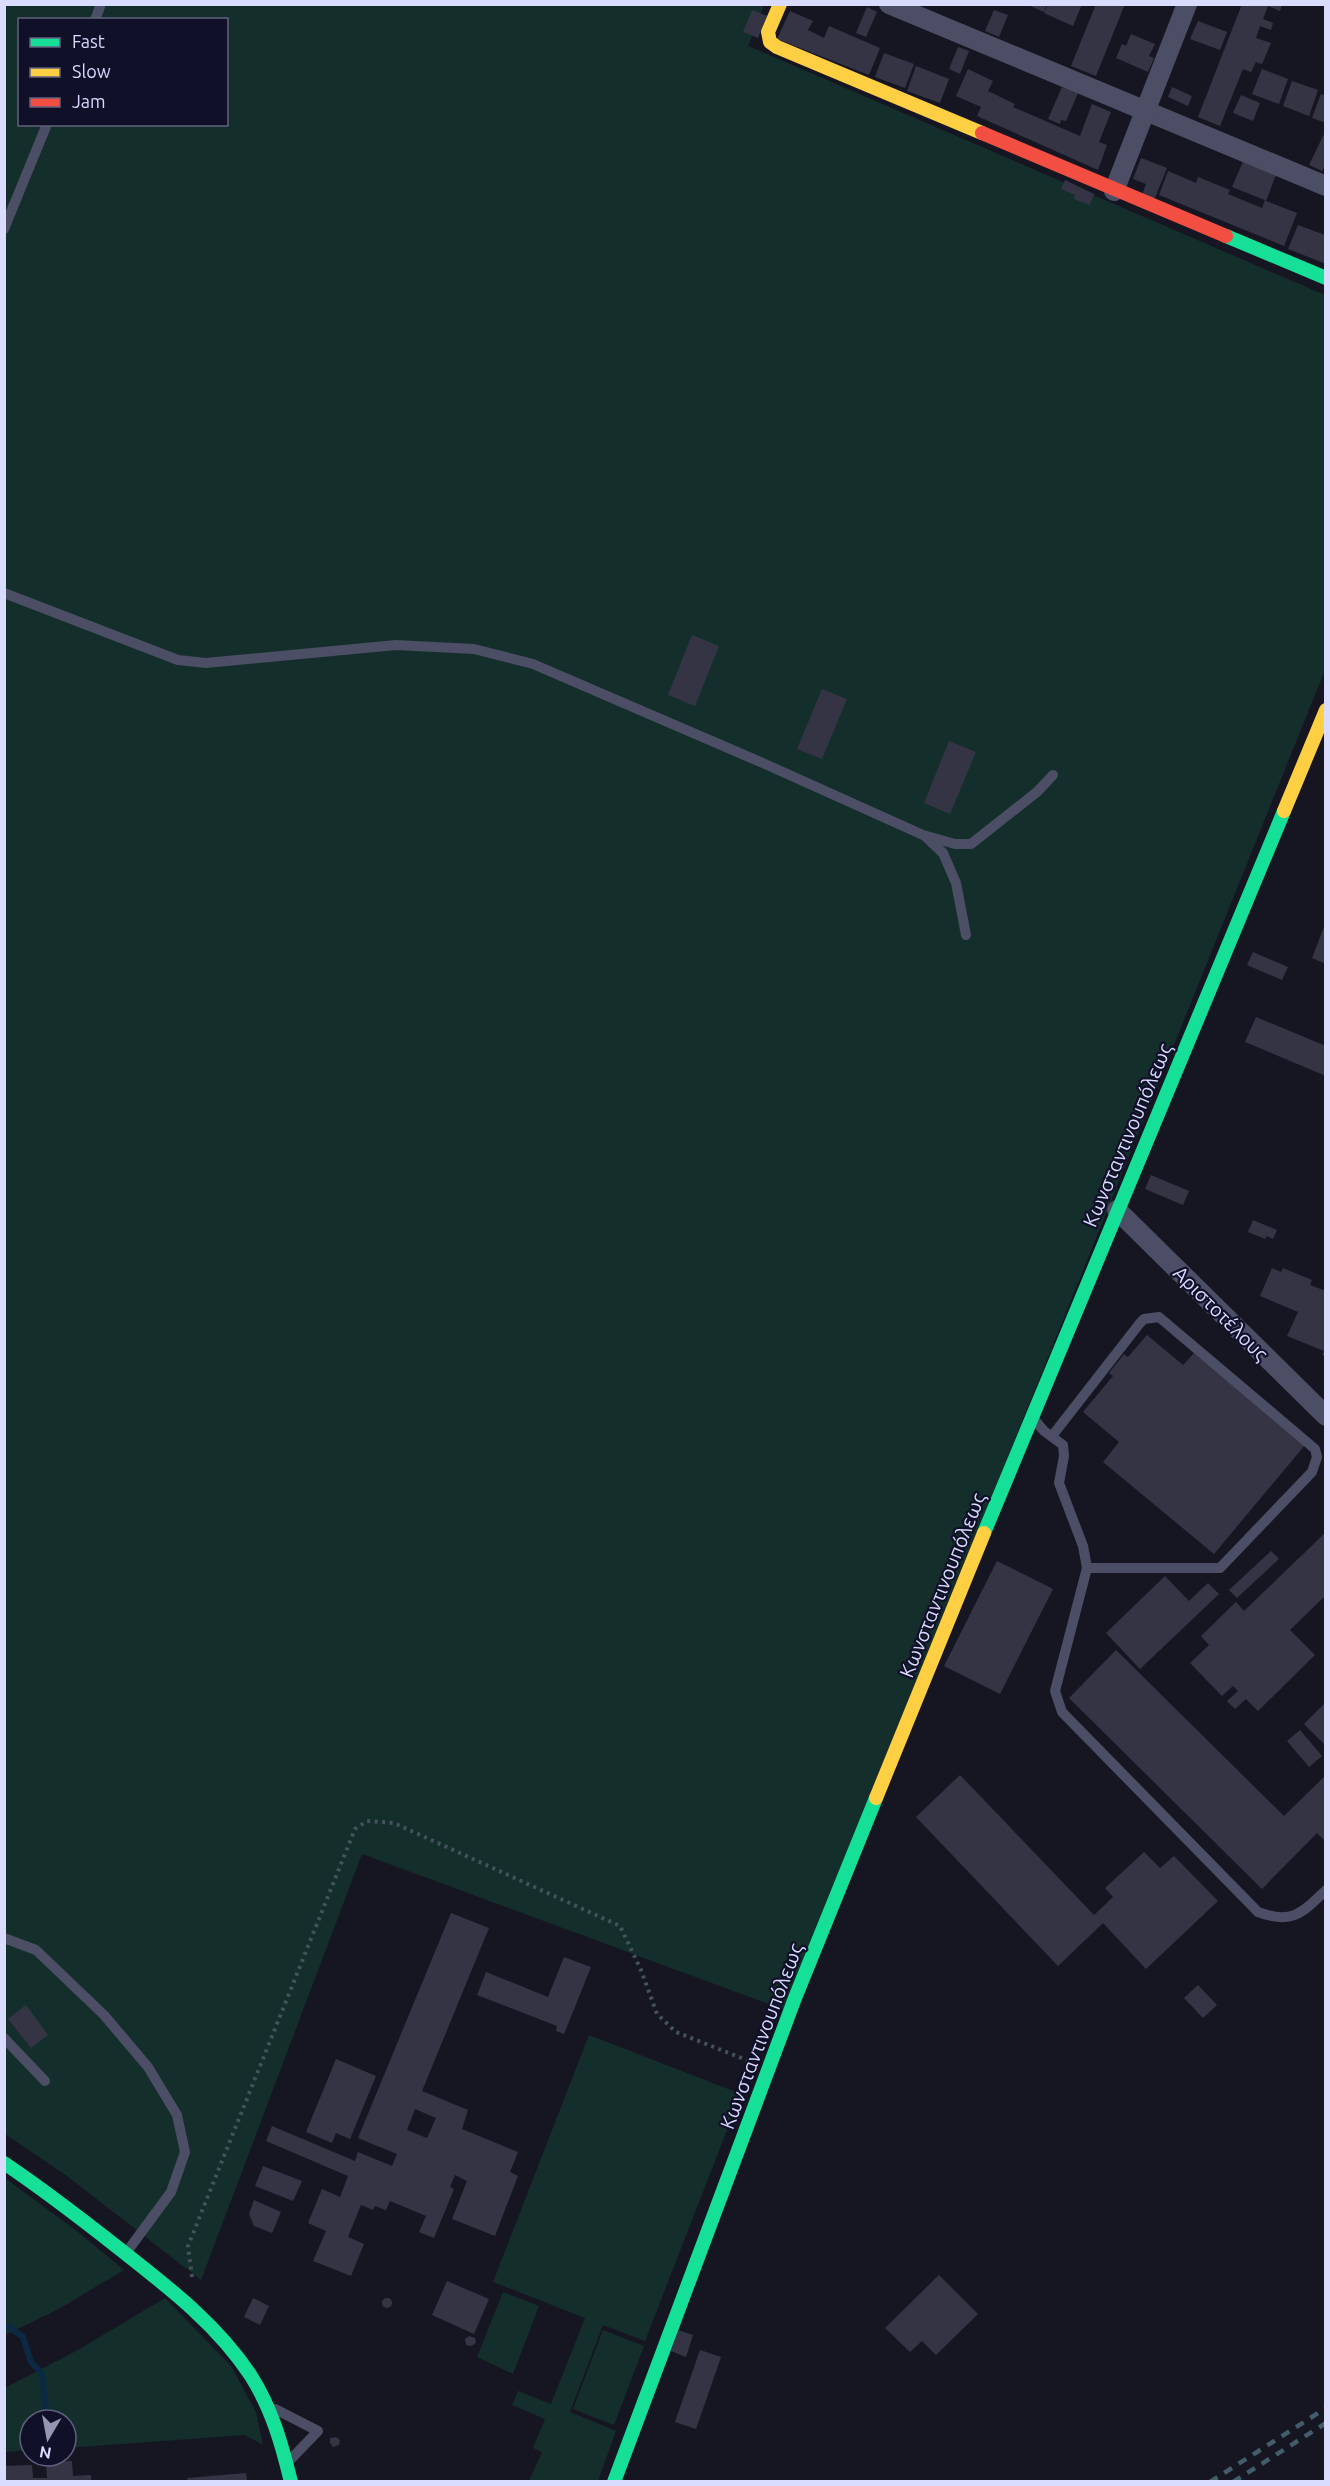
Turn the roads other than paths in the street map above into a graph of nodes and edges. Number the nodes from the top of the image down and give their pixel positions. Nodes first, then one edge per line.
1 (780, 4) edge
2 (889, 4) edge
3 (1187, 4) edge
4 (1144, 110) junction
5 (46, 126) edge
6 (1326, 186) edge
7 (1114, 190) junction
8 (4, 229) edge
9 (1326, 278) edge
10 (4, 593) edge
11 (1326, 710) edge
12 (1053, 775) dead end
13 (923, 835) junction
14 (966, 935) dead end
15 (1117, 1210) junction
16 (1031, 1416) junction
17 (1326, 1416) edge
18 (1052, 1436) junction
19 (1087, 1568) junction
20 (1326, 1890) edge
21 (4, 1938) edge
22 (4, 2038) edge
23 (45, 2081) dead end
24 (4, 2163) edge
25 (126, 2253) junction
26 (268, 2406) junction
27 (288, 2463) junction
28 (291, 2481) edge
29 (614, 2481) edge

1 - 7 street
2 - 4 street
3 - 4 street
4 - 6 street
4 - 7 street
5 - 8 lane
7 - 9 street
10 - 13 lane
11 - 15 street, Κωνσταντινουπόλεως
12 - 13 lane
13 - 14 lane
15 - 16 street, Κωνσταντινουπόλεως
15 - 17 street, Αριστοτέλους
16 - 18 lane
16 - 29 street, Κωνσταντινουπόλεως
18 - 19 lane
18 - 19 lane
19 - 20 lane
21 - 25 lane
22 - 23 lane
24 - 25 street
25 - 26 street
26 - 27 street
26 - 27 lane
27 - 28 street

